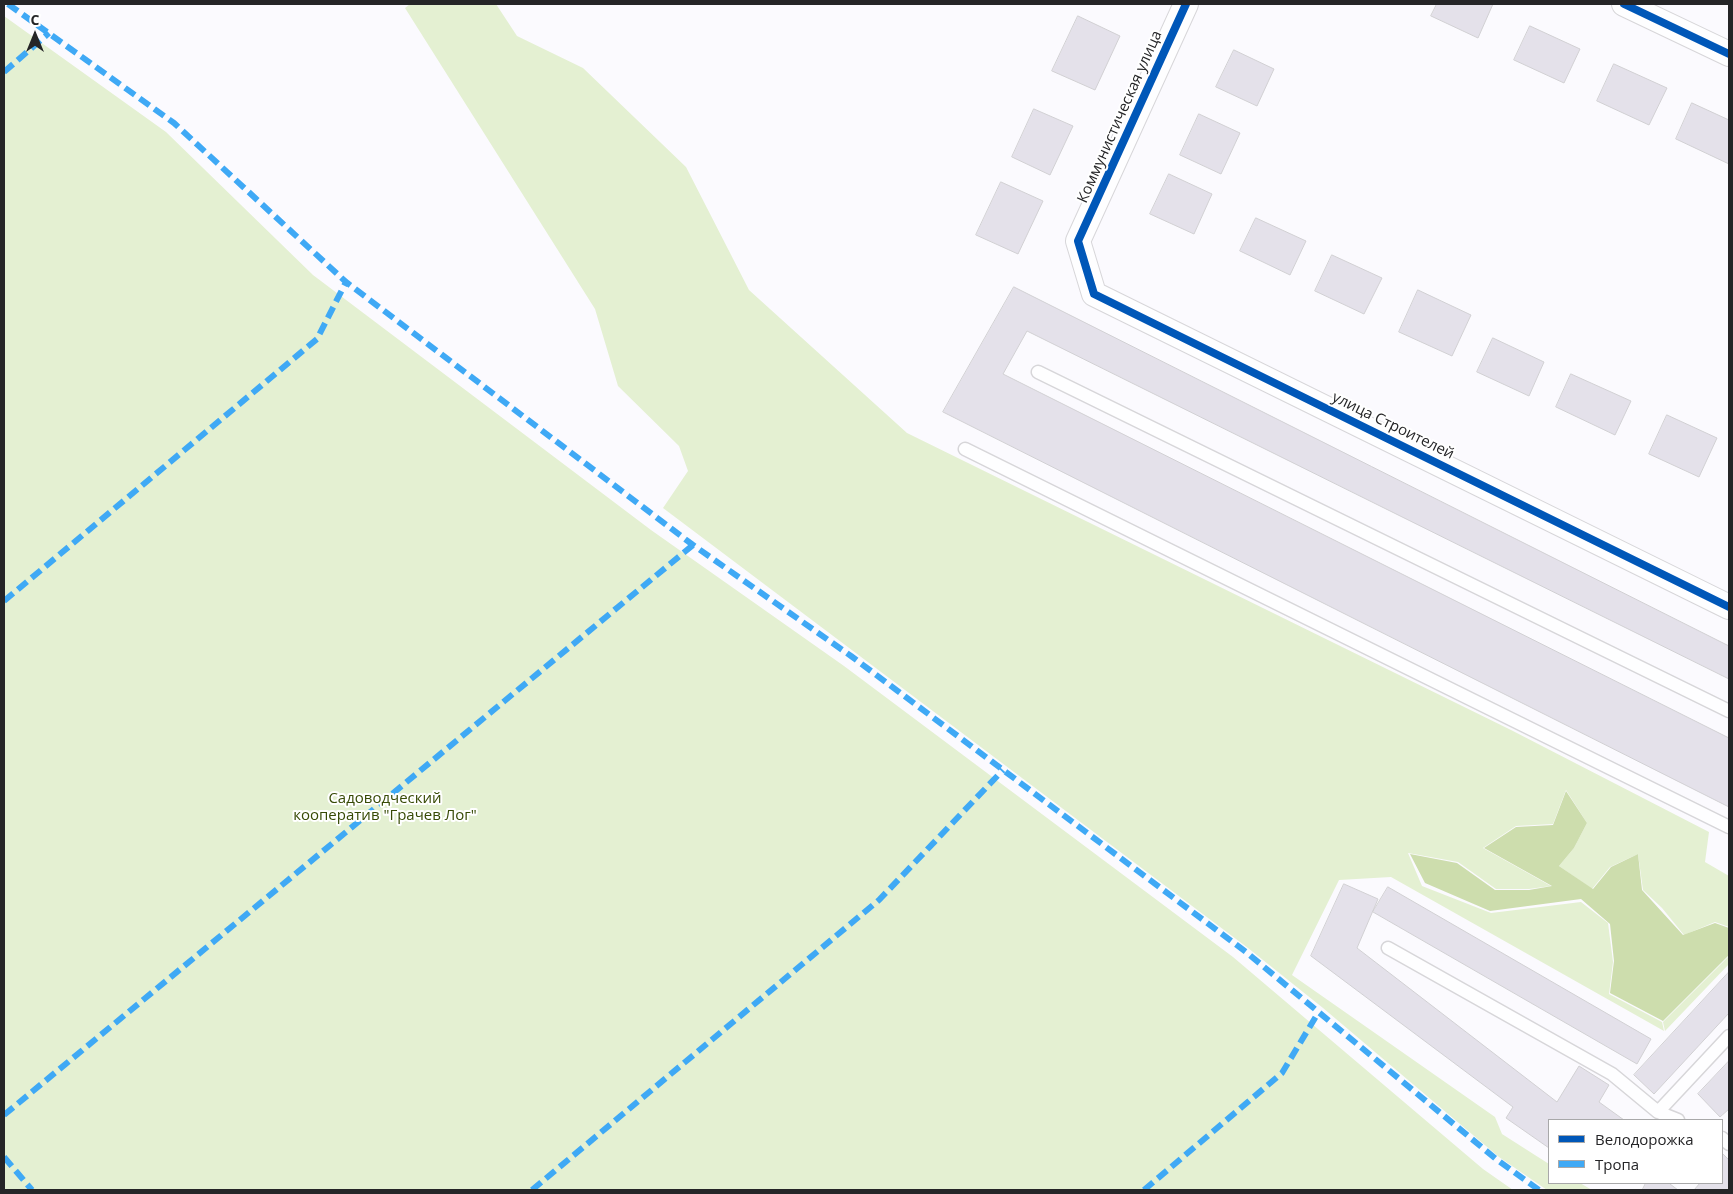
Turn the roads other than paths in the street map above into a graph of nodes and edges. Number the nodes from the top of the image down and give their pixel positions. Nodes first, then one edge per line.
1 (1186, 4) edge
2 (1624, 4) edge
3 (1729, 54) edge
4 (1078, 241) joint
5 (1038, 372) dead end
6 (965, 449) dead end
7 (1729, 607) edge
8 (1729, 711) edge
9 (1729, 827) edge
10 (1388, 948) dead end
11 (1729, 1036) edge
12 (1658, 1112) junction
13 (1676, 1119) edge

1 - 4 street, Коммунистическая улица
2 - 3 street
4 - 7 street, улица Строителей
5 - 8 lane
6 - 9 lane
10 - 12 lane
11 - 12 lane
12 - 13 lane

